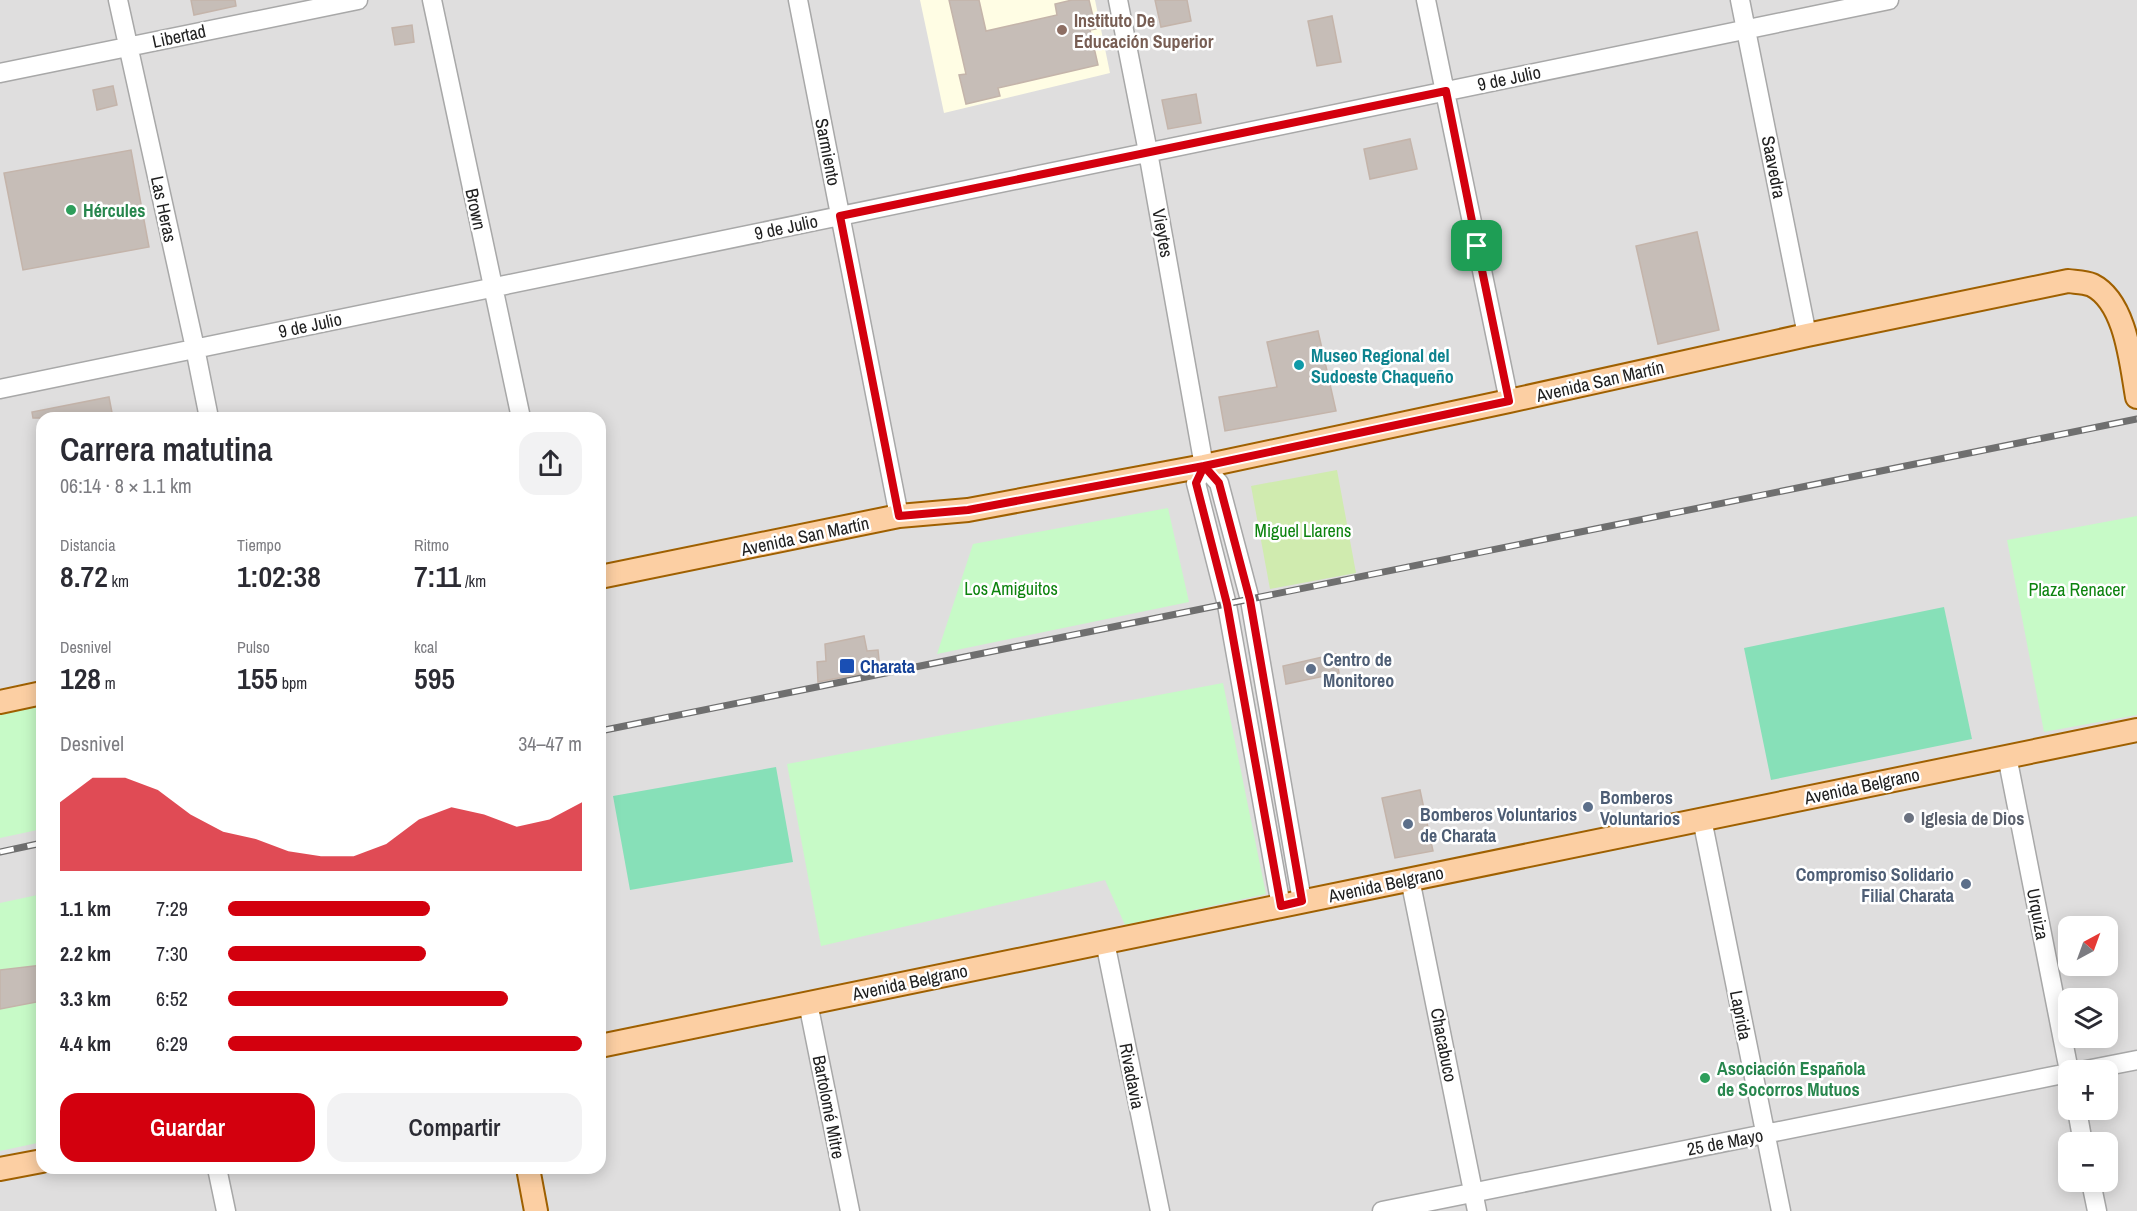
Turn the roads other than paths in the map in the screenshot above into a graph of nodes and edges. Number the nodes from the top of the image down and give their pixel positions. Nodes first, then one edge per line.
1 (118, 0) edge
2 (358, 0) edge
3 (432, 0) edge
4 (798, 0) edge
5 (1118, 0) edge
6 (1426, 0) edge
7 (1740, 0) edge
8 (1889, 0) edge
9 (1746, 30) junction
10 (128, 47) junction
11 (0, 73) edge
12 (1446, 91) junction
13 (1148, 153) junction
14 (840, 216) junction
15 (492, 287) junction
16 (2128, 313) edge
17 (1807, 335) junction
18 (195, 348) junction
19 (2133, 350) edge
20 (0, 388) edge
21 (2137, 397) edge
22 (1509, 401) junction
23 (208, 412) edge
24 (519, 412) edge
25 (1204, 466) junction
26 (899, 516) junction
27 (606, 576) edge
28 (36, 694) edge
29 (0, 702) edge
30 (2137, 730) edge
31 (2007, 756) junction
32 (1702, 819) junction
33 (1410, 879) junction
34 (1292, 903) junction
35 (1105, 942) junction
36 (808, 1003) junction
37 (606, 1045) edge
38 (2067, 1060) edge
39 (2137, 1060) edge
40 (2118, 1064) edge
41 (2058, 1074) edge
42 (1765, 1134) junction
43 (36, 1162) edge
44 (0, 1169) edge
45 (218, 1174) edge
46 (529, 1174) edge
47 (2093, 1192) edge
48 (1473, 1193) junction
49 (225, 1211) edge
50 (536, 1211) edge
51 (850, 1211) edge
52 (1160, 1211) edge
53 (1382, 1211) edge
54 (1477, 1211) edge
55 (1781, 1211) edge
56 (2097, 1211) edge

1 - 10 street, Las Heras
2 - 10 street, Libertad
3 - 15 street, Brown
4 - 14 street, Sarmiento
5 - 13 street, Vieytes
6 - 12 street
7 - 9 street, Saavedra
8 - 9 street, 9 de Julio
9 - 12 street, 9 de Julio
9 - 17 street, Saavedra
10 - 11 street, Libertad
10 - 18 street, Las Heras
12 - 13 street, 9 de Julio
12 - 22 street
13 - 14 street, 9 de Julio
13 - 25 street, Vieytes
14 - 15 street, 9 de Julio
14 - 26 street, Sarmiento
15 - 18 street, 9 de Julio
15 - 24 street, Brown
16 - 17 main road, Avenida San Martín
16 - 19 main road
17 - 22 main road, Avenida San Martín
18 - 20 street, 9 de Julio
18 - 23 street, Las Heras
19 - 21 main road
22 - 25 main road, Avenida San Martín
25 - 26 main road, Avenida San Martín
25 - 34 street
26 - 27 main road, Avenida San Martín
28 - 29 main road
30 - 31 main road, Avenida Belgrano
31 - 32 main road, Avenida Belgrano
31 - 38 street, Urquiza
32 - 33 main road, Avenida Belgrano
32 - 42 street, Laprida
33 - 34 main road, Avenida Belgrano
33 - 48 street, Chacabuco
34 - 35 main road, Avenida Belgrano
35 - 36 main road, Avenida Belgrano
35 - 52 street, Rivadavia
36 - 37 main road, Avenida Belgrano
36 - 51 street, Bartolomé Mitre
39 - 40 street
41 - 42 street, 25 de Mayo
42 - 48 street, 25 de Mayo
42 - 55 street, Laprida
43 - 44 main road
45 - 49 street
46 - 50 main road
47 - 56 street
48 - 53 street, 25 de Mayo
48 - 54 street, Chacabuco

